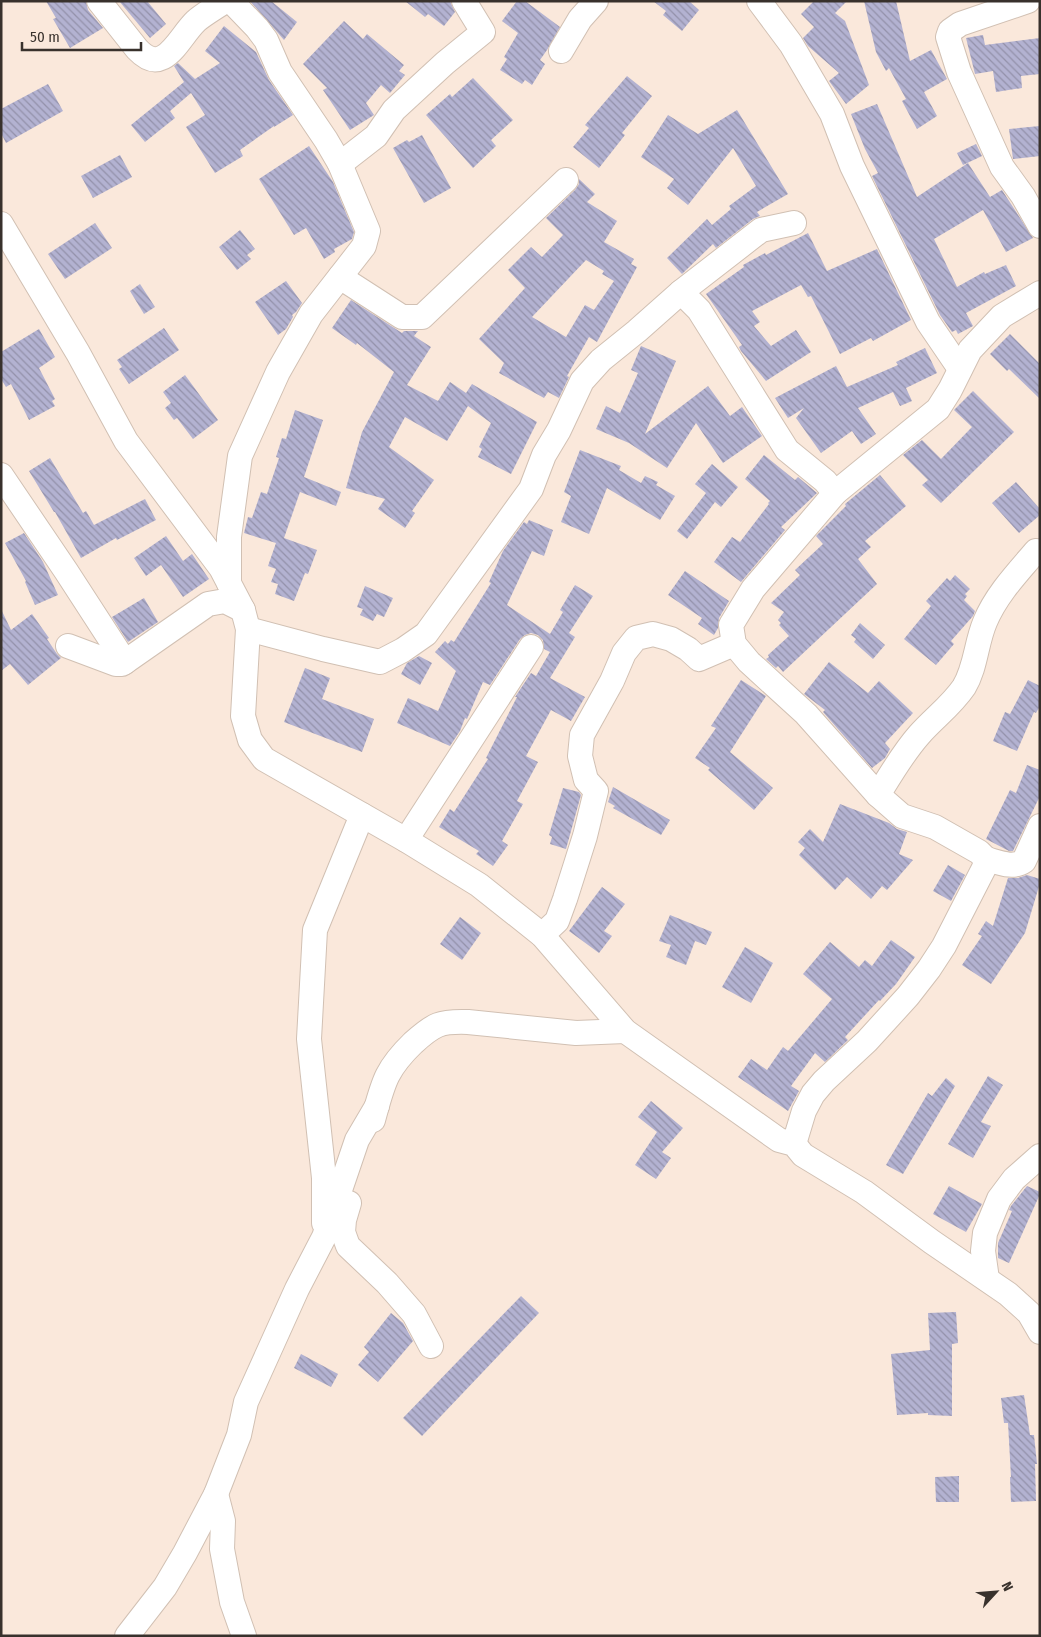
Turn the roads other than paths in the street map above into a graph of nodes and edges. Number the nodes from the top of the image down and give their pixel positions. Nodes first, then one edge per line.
1 (99, 1) edge
2 (225, 1) edge
3 (231, 1) edge
4 (464, 1) edge
5 (596, 1) edge
6 (759, 1) edge
7 (1028, 1) edge
8 (561, 51) dead end
9 (340, 164) junction
10 (566, 180) dead end
11 (794, 224) dead end
12 (1040, 226) edge
13 (2, 229) edge
14 (340, 278) junction
15 (681, 292) junction
16 (1040, 292) edge
17 (960, 369) junction
18 (1, 475) edge
19 (835, 493) junction
20 (1039, 550) edge
21 (230, 584) junction
22 (245, 619) junction
23 (734, 644) junction
24 (68, 646) dead end
25 (531, 648) dead end
26 (125, 662) junction
27 (878, 795) junction
28 (362, 815) junction
29 (1040, 826) edge
30 (406, 840) junction
31 (986, 859) junction
32 (542, 935) junction
33 (625, 1032) junction
34 (377, 1106) junction
35 (794, 1144) junction
36 (1037, 1164) edge
37 (324, 1237) junction
38 (987, 1279) junction
39 (1040, 1332) edge
40 (432, 1346) dead end
41 (216, 1494) junction
42 (127, 1636) edge
43 (244, 1636) edge

1 - 2 street
3 - 9 street
4 - 9 street
5 - 8 street
6 - 17 street
7 - 12 street
9 - 14 street
10 - 14 street
11 - 15 street
13 - 21 street
14 - 21 street
15 - 19 street
15 - 22 street
16 - 17 street
17 - 19 street
18 - 26 street
19 - 23 street
20 - 27 street
21 - 22 street
22 - 26 street
22 - 28 street
23 - 27 street
23 - 32 street
24 - 26 street
25 - 30 street
27 - 31 street
28 - 30 street
28 - 37 street
29 - 31 street
30 - 32 street
31 - 35 street
32 - 33 street
33 - 34 street
33 - 35 street
34 - 37 street
34 - 40 street
35 - 38 street
36 - 38 street
37 - 41 street
38 - 39 street
41 - 42 street
41 - 43 street

